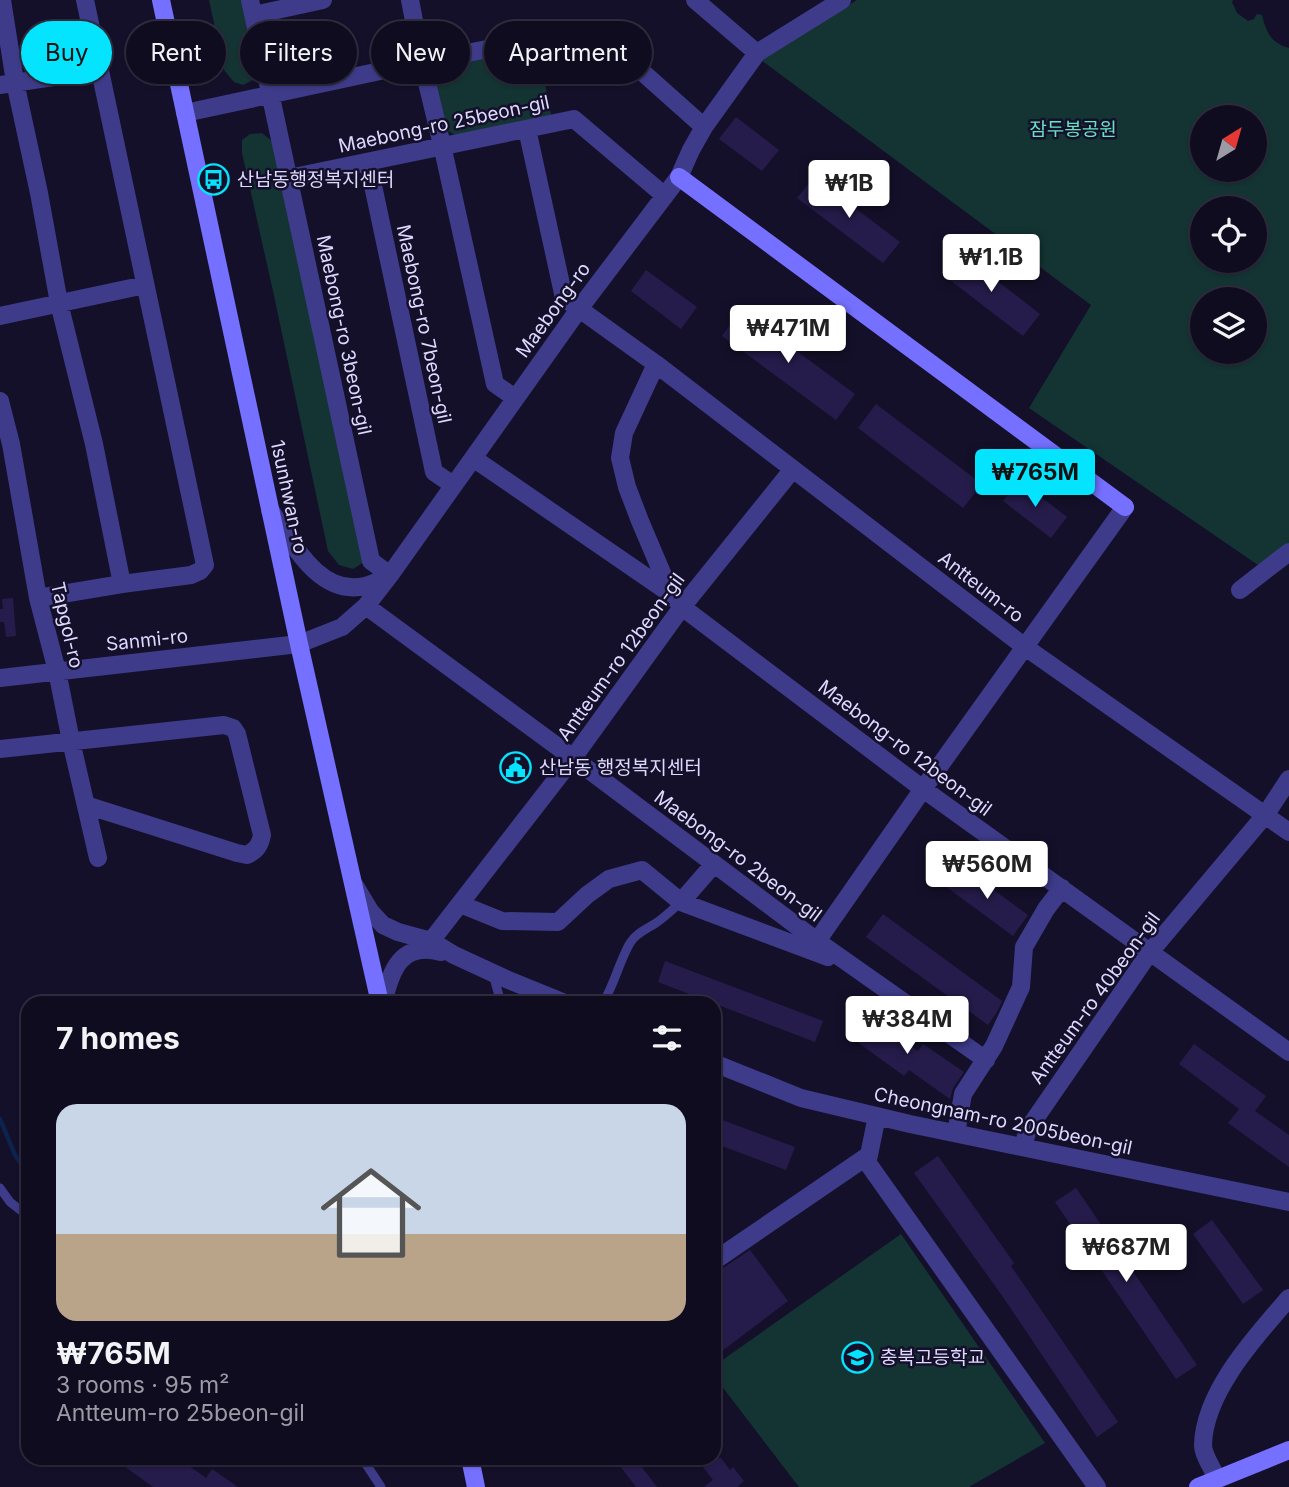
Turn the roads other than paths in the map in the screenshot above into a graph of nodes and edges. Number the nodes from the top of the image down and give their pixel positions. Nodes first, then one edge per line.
1 (85, 0) edge
2 (161, 0) edge
3 (323, 0) edge
4 (410, 0) edge
5 (695, 0) edge
6 (842, 0) edge
7 (3, 2) edge
8 (252, 7) edge
9 (90, 21) edge
10 (414, 21) edge
11 (470, 53) edge
12 (757, 53) junction
13 (371, 73) edge
14 (8, 84) edge
15 (103, 84) edge
16 (427, 84) edge
17 (271, 94) junction
18 (185, 113) junction
19 (704, 127) junction
20 (527, 129) junction
21 (442, 145) junction
22 (368, 162) junction
23 (679, 177) junction
24 (289, 178) junction
25 (665, 196) junction
26 (145, 285) junction
27 (59, 303) junction
28 (579, 309) junction
29 (0, 316) edge
30 (656, 364) junction
31 (514, 398) junction
32 (0, 401) edge
33 (473, 458) junction
34 (793, 468) junction
35 (453, 485) junction
36 (1125, 507) joint
37 (270, 510) junction
38 (1289, 552) edge
39 (390, 575) junction
40 (122, 584) junction
41 (1240, 590) dead end
42 (38, 598) junction
43 (677, 600) junction
44 (366, 606) junction
45 (299, 644) junction
46 (1025, 647) junction
47 (57, 671) junction
48 (0, 678) edge
49 (71, 741) junction
50 (0, 749) edge
51 (573, 758) junction
52 (1289, 779) edge
53 (923, 789) junction
54 (86, 805) junction
55 (1266, 814) junction
56 (1289, 832) edge
57 (98, 858) dead end
58 (714, 864) junction
59 (353, 883) junction
60 (1062, 888) junction
61 (681, 902) junction
62 (460, 904) junction
63 (431, 941) junction
64 (817, 942) junction
65 (1150, 952) junction
66 (454, 955) junction
67 (850, 965) junction
68 (499, 976) junction
69 (380, 996) edge
70 (384, 996) edge
71 (500, 996) edge
72 (548, 996) edge
73 (608, 996) edge
74 (1289, 1052) edge
75 (986, 1060) junction
76 (721, 1066) edge
77 (877, 1116) junction
78 (956, 1133) junction
79 (1023, 1147) junction
80 (869, 1155) junction
81 (0, 1188) edge
82 (1289, 1202) edge
83 (21, 1211) edge
84 (721, 1256) edge
85 (1289, 1298) edge
86 (1289, 1450) edge
87 (367, 1465) edge
88 (471, 1465) edge
89 (1217, 1479) junction
90 (381, 1487) edge
91 (476, 1487) edge
92 (1097, 1487) edge
93 (1198, 1487) edge

1 - 9 street
2 - 18 main road, 1sunhwan-ro
3 - 8 street
4 - 10 street
5 - 12 street
6 - 12 street, Maebong-ro
7 - 14 street
8 - 17 street, Maebong-ro 3beon-gil
11 - 19 street
12 - 19 street, Maebong-ro
13 - 17 street
14 - 27 street
15 - 26 street
16 - 21 street
17 - 18 street
17 - 24 street, Maebong-ro 3beon-gil
18 - 37 main road, 1sunhwan-ro
19 - 23 street, Maebong-ro
20 - 21 street, Maebong-ro 25beon-gil
20 - 25 street, Maebong-ro 25beon-gil
20 - 28 street
21 - 22 street, Maebong-ro 25beon-gil
21 - 31 street
22 - 24 street, Maebong-ro 25beon-gil
22 - 35 street, Maebong-ro 7beon-gil
23 - 25 street, Maebong-ro
23 - 36 main road
24 - 39 street, Maebong-ro 3beon-gil
25 - 28 street, Maebong-ro
26 - 27 street
26 - 40 street
27 - 29 street
27 - 40 street
28 - 30 street, Antteum-ro
28 - 31 street, Maebong-ro
30 - 34 street, Antteum-ro
30 - 43 street, Maebong-ro 12beon-gil
31 - 33 street, Maebong-ro
32 - 42 street, Tapgol-ro
33 - 35 street, Maebong-ro
33 - 43 street, Maebong-ro 12beon-gil
34 - 43 street, Antteum-ro 12beon-gil
34 - 46 street, Antteum-ro
35 - 39 street, Maebong-ro
36 - 46 street
37 - 39 street
37 - 45 main road, 1sunhwan-ro
38 - 41 street
39 - 44 street, Maebong-ro
40 - 42 street
42 - 47 street, Tapgol-ro
43 - 51 street, Antteum-ro 12beon-gil
43 - 53 street, Maebong-ro 12beon-gil
44 - 45 street, Maebong-ro
44 - 51 street, Maebong-ro 2beon-gil
45 - 47 street, Sanmi-ro
45 - 59 main road, 1sunhwan-ro
46 - 53 street
46 - 55 street, Antteum-ro
47 - 48 street, Sanmi-ro
47 - 49 street, Tapgol-ro
49 - 50 street
49 - 54 street, Tapgol-ro
49 - 54 street
51 - 58 street, Maebong-ro 2beon-gil
51 - 62 street, Antteum-ro 12beon-gil
52 - 55 street, Antteum-ro 40beon-gil
53 - 60 street, Maebong-ro 12beon-gil
53 - 64 street
54 - 57 street, Tapgol-ro
55 - 56 street, Antteum-ro
55 - 65 street, Antteum-ro 40beon-gil
58 - 61 street
58 - 64 street, Maebong-ro 2beon-gil
59 - 63 street
59 - 69 main road, 1sunhwan-ro
60 - 65 street, Maebong-ro 12beon-gil
60 - 75 street
61 - 62 street
61 - 67 street
61 - 73 lane
62 - 63 street, Antteum-ro 12beon-gil
63 - 66 street
64 - 67 street, Maebong-ro 2beon-gil
65 - 74 street, Maebong-ro 12beon-gil
65 - 79 street, Antteum-ro 40beon-gil
66 - 68 street
66 - 70 street
67 - 75 street, Maebong-ro 2beon-gil
68 - 71 lane
68 - 72 street
75 - 78 street
76 - 77 street, Cheongnam-ro 2005beon-gil
77 - 78 street, Cheongnam-ro 2005beon-gil
77 - 80 street
78 - 79 street, Cheongnam-ro 2005beon-gil
79 - 82 street, Cheongnam-ro 2005beon-gil
80 - 84 street
80 - 92 street
81 - 83 lane
85 - 89 street
86 - 89 main road
87 - 90 lane
88 - 91 main road
89 - 93 main road

